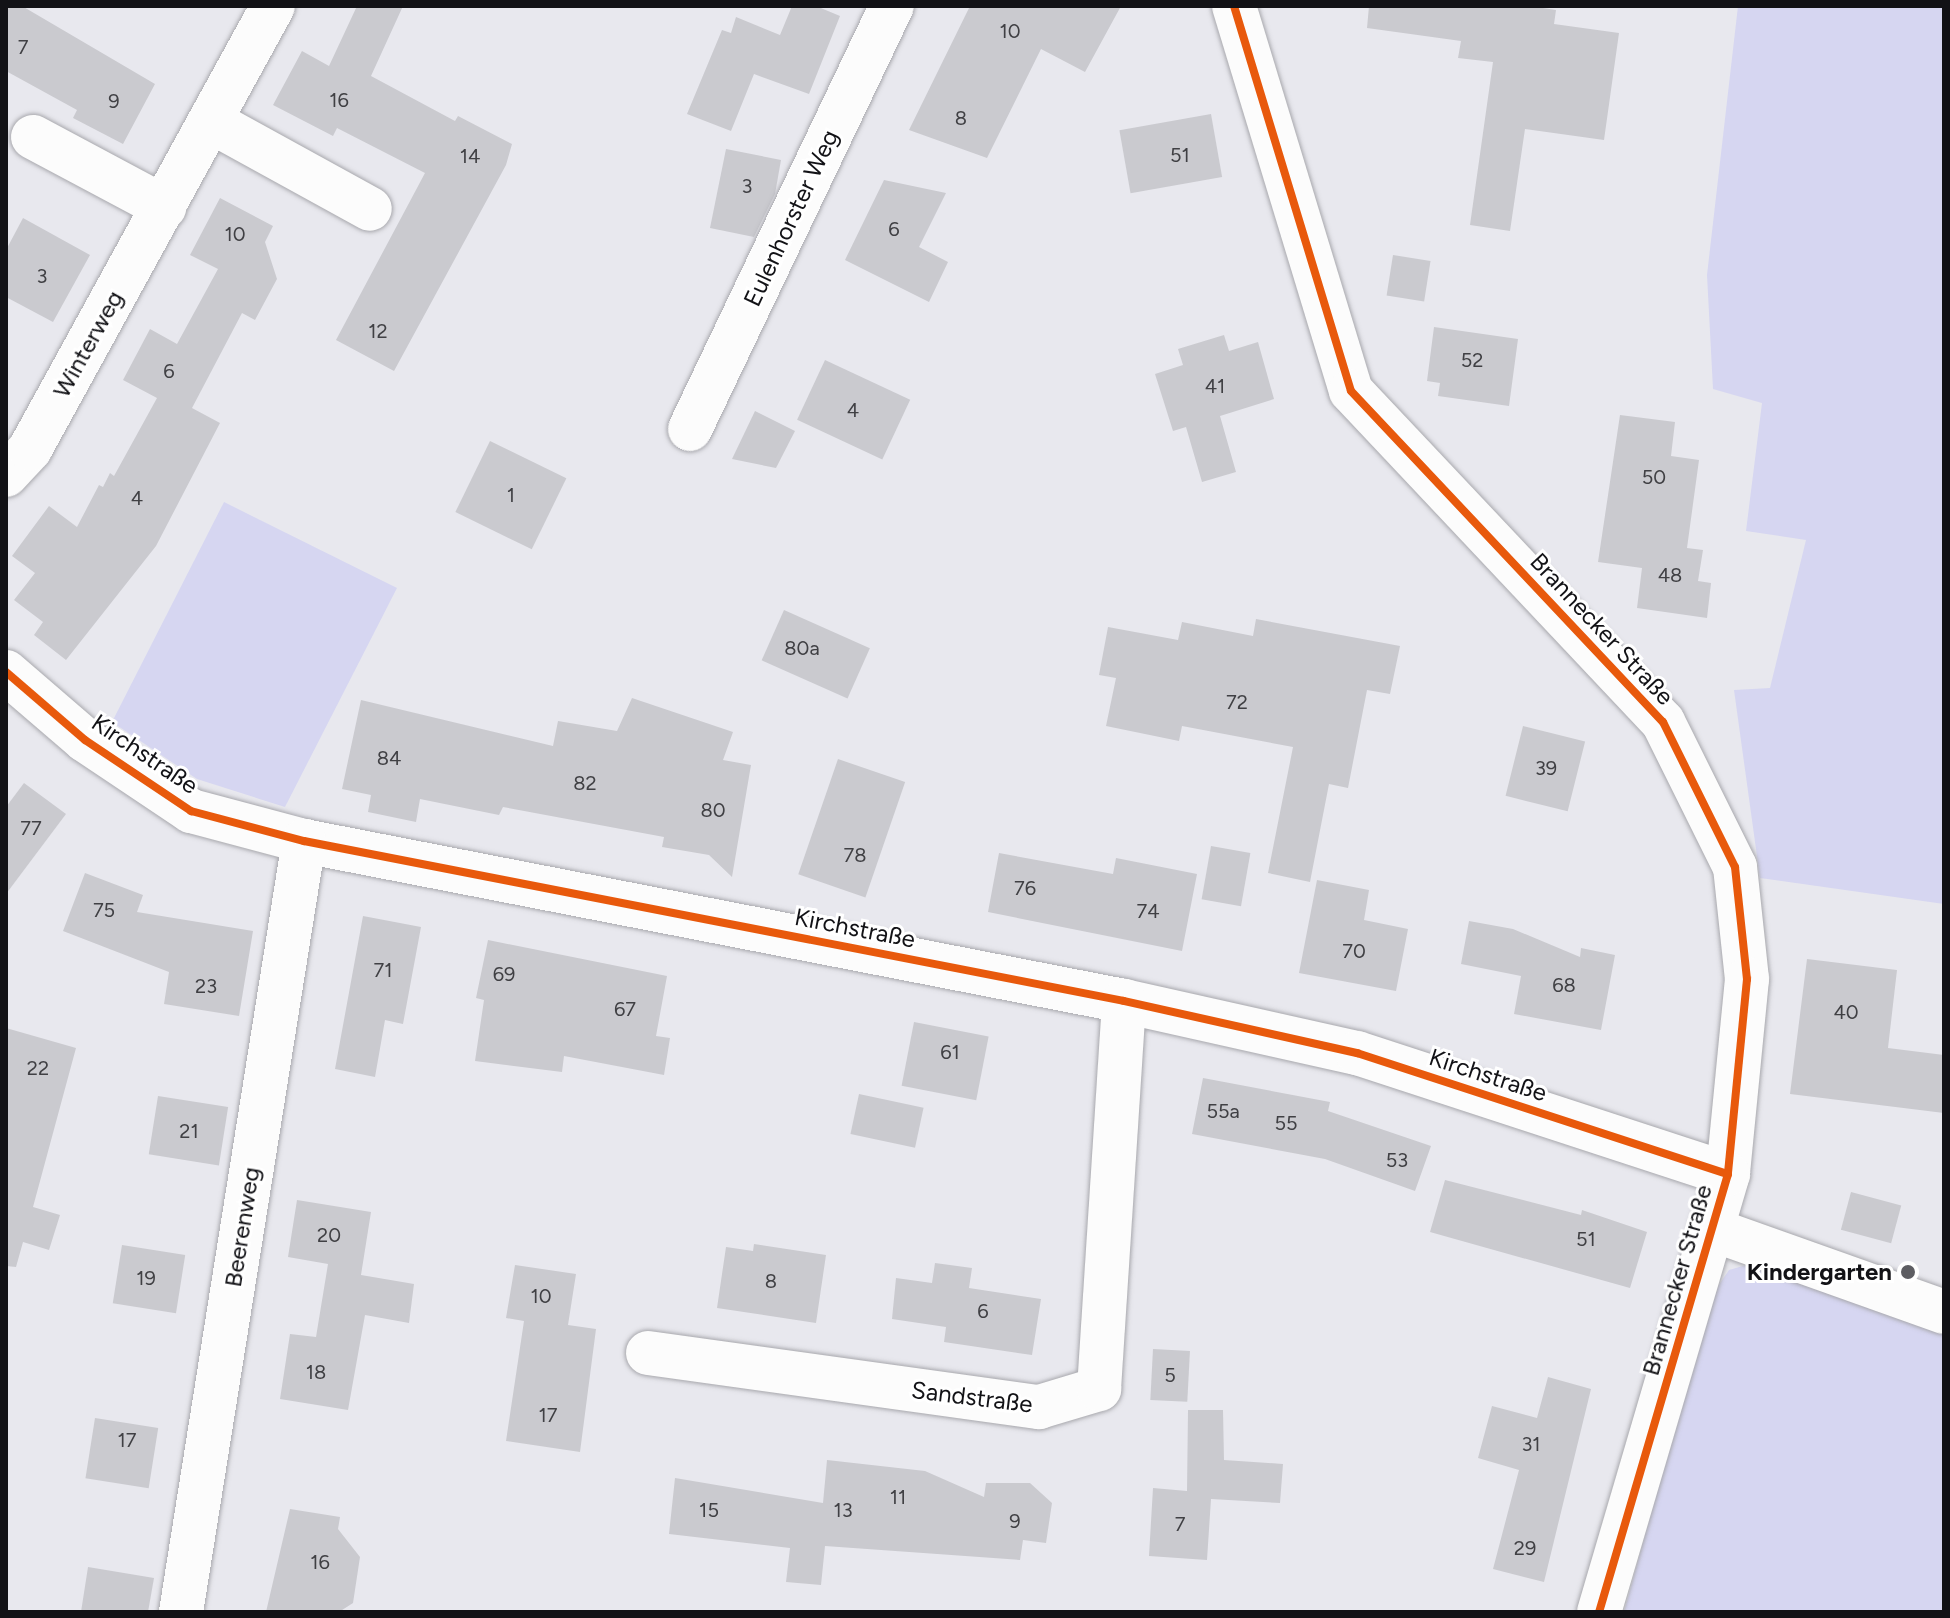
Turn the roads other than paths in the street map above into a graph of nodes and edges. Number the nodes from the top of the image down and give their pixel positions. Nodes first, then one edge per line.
1 (273, 6) edge
2 (892, 6) edge
3 (1234, 6) edge
4 (212, 122) junction
5 (33, 137) dead end
6 (164, 207) junction
7 (370, 209) dead end
8 (690, 429) dead end
9 (6, 475) edge
10 (6, 672) edge
11 (304, 841) junction
12 (1124, 1001) junction
13 (1728, 1174) junction
14 (1714, 1230) junction
15 (1944, 1312) edge
16 (648, 1353) dead end
17 (181, 1612) edge
18 (1599, 1612) edge

1 - 4 street, Winterweg
2 - 8 street, Eulenhorster Weg
3 - 13 street, Brannecker Straße
4 - 6 street, Winterweg
4 - 7 street
5 - 6 street
6 - 9 street, Winterweg
10 - 11 street, Kirchstraße
11 - 12 street, Kirchstraße
11 - 17 street, Beerenweg
12 - 13 street, Kirchstraße
12 - 16 street, Sandstraße
13 - 14 street, Brannecker Straße
14 - 15 street
14 - 18 street, Brannecker Straße

